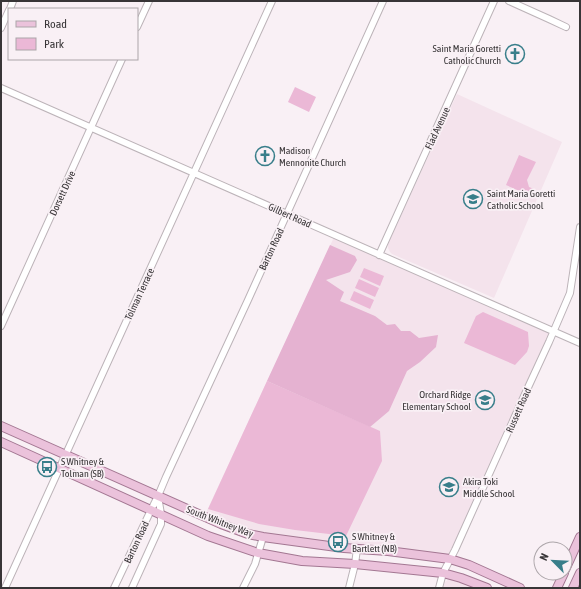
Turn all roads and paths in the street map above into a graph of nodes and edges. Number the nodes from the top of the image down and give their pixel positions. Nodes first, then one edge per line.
1 (149, 1) edge
2 (272, 1) edge
3 (383, 1) edge
4 (494, 1) edge
5 (509, 1) edge
6 (8, 12) edge
7 (138, 25) edge
8 (566, 27) dead end
9 (1, 28) edge
10 (122, 60) edge
11 (1, 88) edge
12 (92, 128) junction
13 (194, 173) junction
14 (287, 214) junction
15 (580, 227) edge
16 (379, 254) junction
17 (1, 326) edge
18 (554, 331) junction
19 (580, 343) edge
20 (1, 426) edge
21 (1, 442) edge
22 (66, 455) junction
23 (59, 468) junction
24 (158, 496) junction
25 (151, 510) junction
26 (161, 514) junction
27 (263, 537) junction
28 (580, 537) edge
29 (357, 549) junction
30 (573, 552) edge
31 (258, 553) junction
32 (450, 559) junction
33 (355, 564) junction
34 (443, 573) junction
35 (580, 573) edge
36 (5, 588) edge
37 (114, 588) edge
38 (132, 588) edge
39 (243, 588) edge
40 (349, 588) edge
41 (439, 588) edge
42 (487, 588) edge
43 (520, 588) edge
44 (573, 588) edge

1 - 7 street
2 - 13 street, Tolman Terrace
3 - 14 street, Barton Road
4 - 16 street, Flad Avenue
5 - 8 street
6 - 9 street
10 - 12 street, Dorsett Drive
11 - 12 street, Gilbert Road
12 - 13 street, Gilbert Road
12 - 17 street, Dorsett Drive
13 - 14 street, Gilbert Road
13 - 22 street, Tolman Terrace
14 - 16 street, Gilbert Road
14 - 24 street, Barton Road
15 - 18 street, Russett Road
16 - 18 street, Gilbert Road
18 - 19 street, Gilbert Road
18 - 32 street, Russett Road
20 - 22 main road, South Whitney Way
21 - 23 main road, South Whitney Way
22 - 23 street, Tolman Terrace
22 - 24 main road, South Whitney Way
23 - 25 main road, South Whitney Way
23 - 36 street, Tolman Terrace
24 - 25 street, Barton Road
24 - 26 street, Barton Road
24 - 27 main road, South Whitney Way
25 - 26 main road, South Whitney Way
25 - 37 street, Barton Road
26 - 31 main road, South Whitney Way
26 - 38 street, Barton Road
27 - 29 main road, South Whitney Way
27 - 31 street
28 - 30 main road
29 - 32 main road, South Whitney Way
29 - 33 street
31 - 33 main road, South Whitney Way
31 - 39 street
32 - 34 street, Russett Road
32 - 43 main road, South Whitney Way
33 - 34 main road, South Whitney Way
33 - 40 street
34 - 41 street, Russett Road
34 - 42 main road, South Whitney Way
35 - 44 main road

